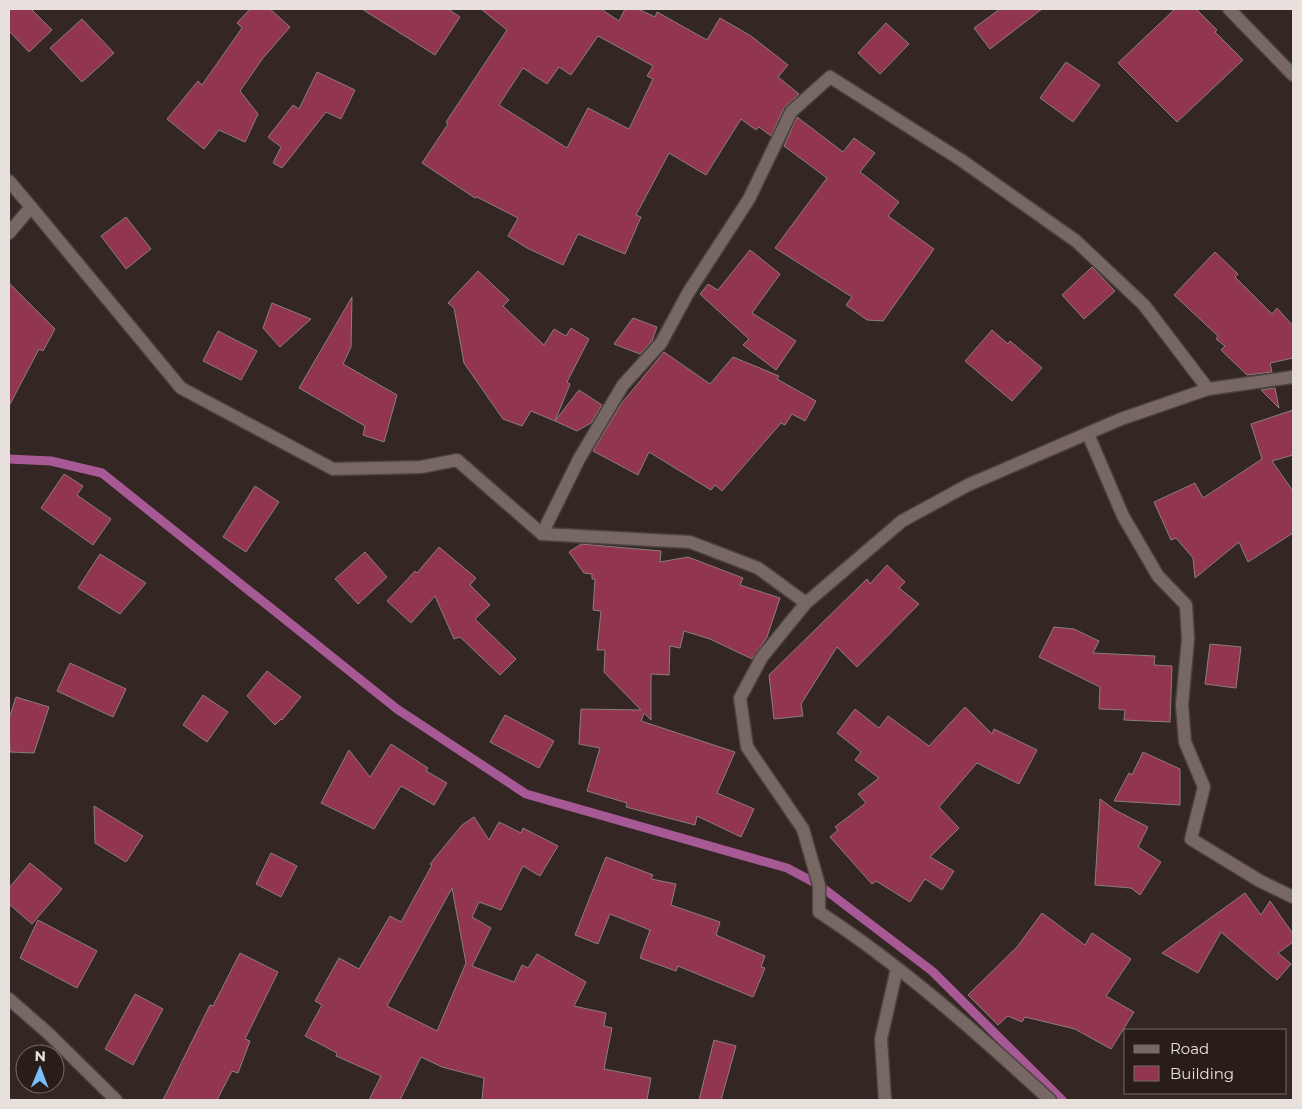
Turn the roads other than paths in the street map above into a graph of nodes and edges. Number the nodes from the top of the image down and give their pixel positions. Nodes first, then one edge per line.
1 (1229, 9) edge
2 (1293, 75) edge
3 (9, 181) edge
4 (30, 207) junction
5 (9, 233) edge
6 (1293, 377) edge
7 (1208, 389) junction
8 (1088, 434) junction
9 (542, 534) junction
10 (806, 603) junction
11 (1293, 897) edge
12 (897, 968) junction
13 (9, 999) edge
14 (116, 1100) edge
15 (885, 1100) edge
16 (1050, 1100) edge

1 - 2 street
3 - 4 street
4 - 5 street
4 - 9 street
6 - 7 street
7 - 8 street
7 - 9 street
8 - 10 street
8 - 11 street
9 - 10 street
10 - 12 street
12 - 15 street
12 - 16 street
13 - 14 street

